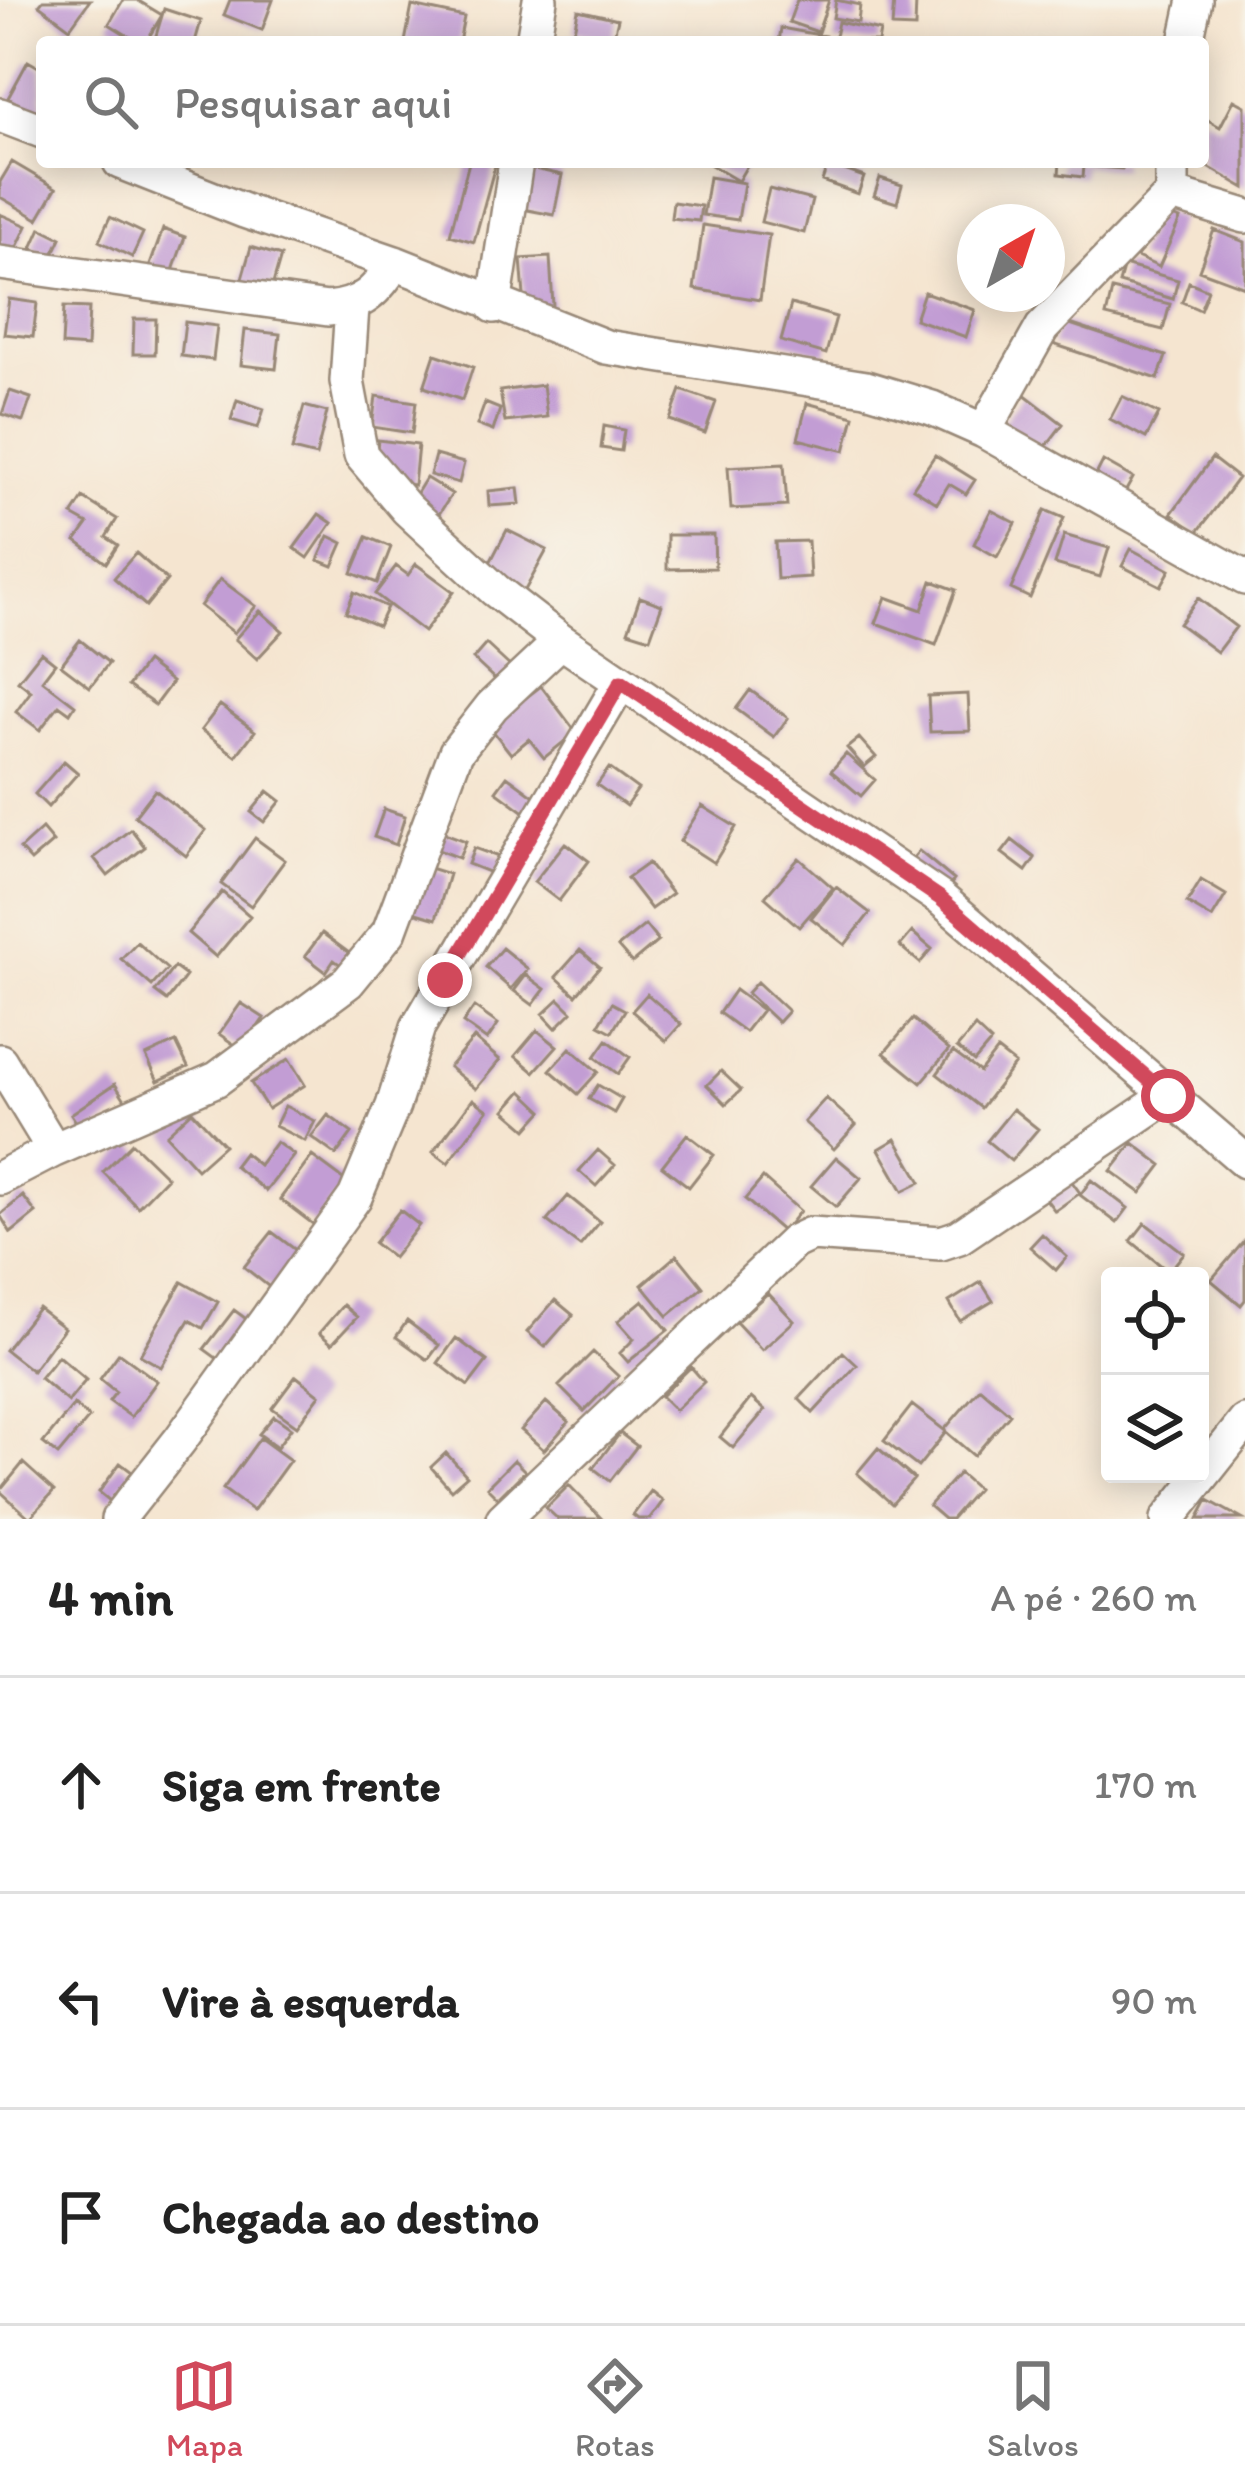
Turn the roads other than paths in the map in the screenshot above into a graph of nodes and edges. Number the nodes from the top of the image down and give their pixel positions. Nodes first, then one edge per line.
1 (540, 0) edge
2 (1195, 0) edge
3 (534, 36) edge
4 (1187, 36) edge
5 (0, 115) edge
6 (36, 129) edge
7 (135, 168) edge
8 (515, 168) edge
9 (1172, 178) edge
10 (1245, 216) edge
11 (0, 262) edge
12 (394, 263) junction
13 (494, 306) junction
14 (352, 307) junction
15 (984, 431) junction
16 (1245, 578) edge
17 (561, 641) junction
18 (621, 682) junction
19 (0, 1061) edge
20 (1168, 1096) junction
21 (54, 1150) junction
22 (1245, 1161) edge
23 (0, 1178) edge
24 (1245, 1422) edge
25 (118, 1519) edge
26 (502, 1519) edge
27 (1168, 1519) edge

1 - 3 street
2 - 4 street
5 - 6 street
7 - 12 street
8 - 13 street
9 - 10 street
9 - 15 street
11 - 14 street
12 - 13 street
12 - 14 street
13 - 15 street
14 - 17 street
15 - 16 street
17 - 18 street
17 - 21 street
18 - 20 street
18 - 25 street
19 - 21 street
20 - 22 street
20 - 26 street
21 - 23 street
24 - 27 street

